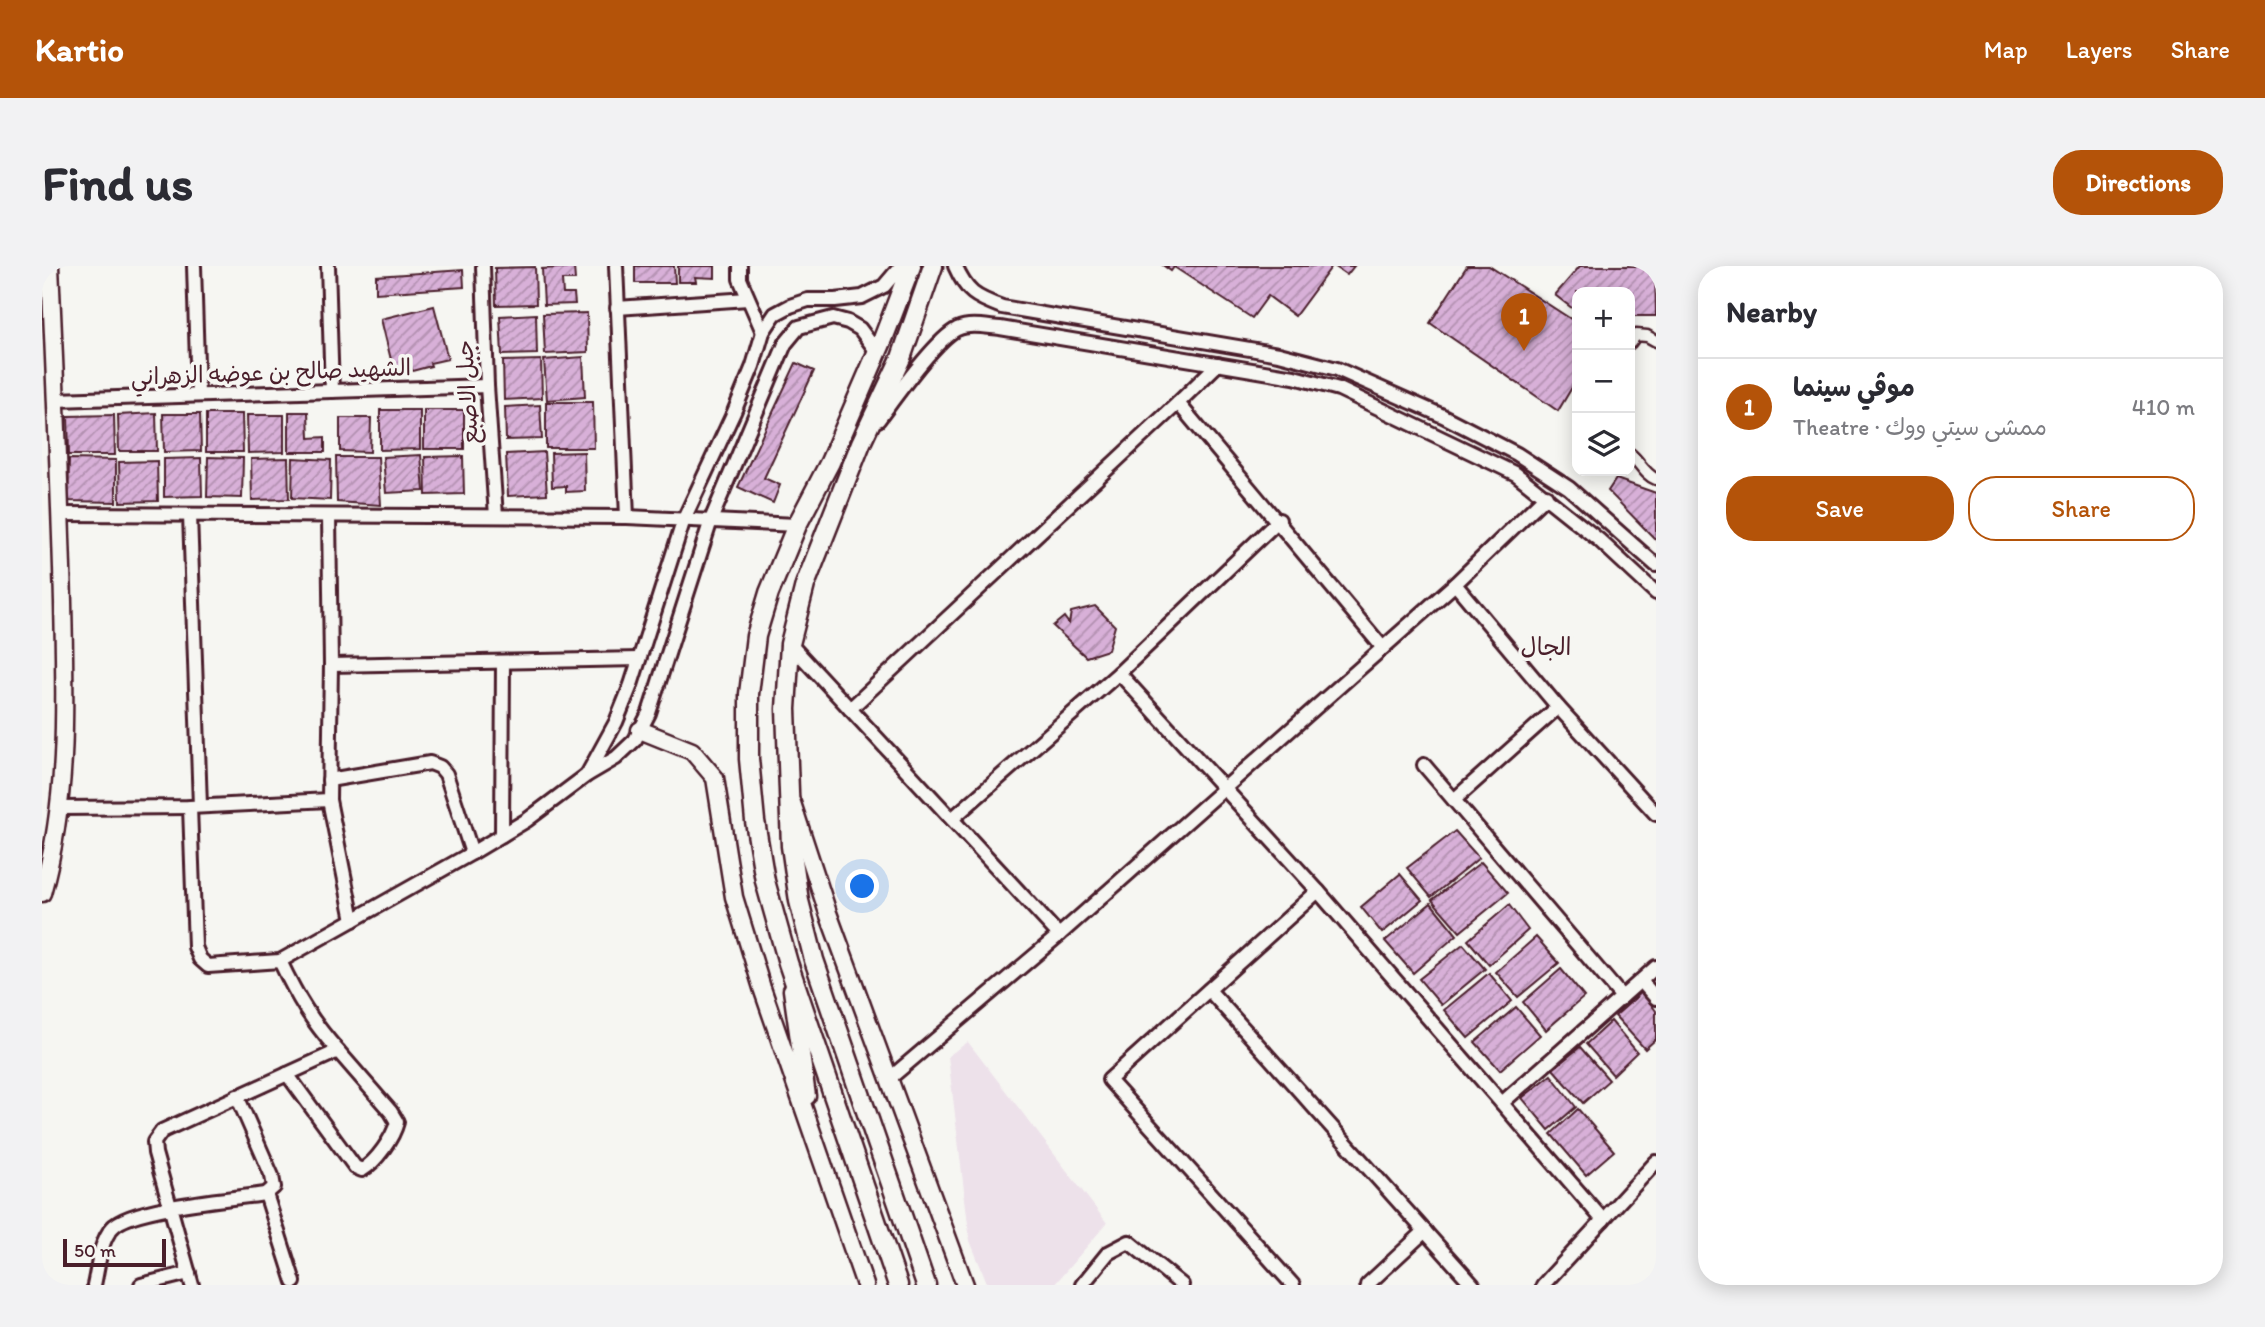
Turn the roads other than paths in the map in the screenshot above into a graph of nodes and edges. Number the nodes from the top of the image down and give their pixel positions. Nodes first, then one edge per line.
1 (50, 266) edge
2 (194, 266) edge
3 (328, 266) edge
4 (483, 266) edge
5 (616, 266) edge
6 (740, 266) edge
7 (901, 266) edge
8 (911, 266) edge
9 (933, 266) edge
10 (955, 266) edge
11 (748, 299) junction
12 (617, 308) junction
13 (763, 331) junction
14 (1635, 336) edge
15 (1656, 341) edge
16 (877, 352) junction
17 (1218, 364) junction
18 (487, 386) junction
19 (332, 390) junction
20 (198, 395) junction
21 (56, 400) junction
22 (1178, 403) junction
23 (862, 443) junction
24 (1635, 458) edge
25 (1656, 480) edge
26 (1546, 496) junction
27 (61, 514) junction
28 (190, 515) junction
29 (329, 516) junction
30 (496, 516) junction
31 (627, 517) junction
32 (684, 519) junction
33 (711, 520) junction
34 (1279, 520) junction
35 (797, 525) junction
36 (1656, 565) edge
37 (1455, 584) junction
38 (1656, 593) edge
39 (790, 644) junction
40 (1383, 648) junction
41 (639, 659) junction
42 (503, 662) junction
43 (331, 666) junction
44 (1119, 673) junction
45 (1558, 707) junction
46 (850, 709) junction
47 (640, 730) junction
48 (1424, 765) dead end
49 (587, 775) junction
50 (329, 780) junction
51 (787, 788) junction
52 (1224, 788) junction
53 (329, 800) junction
54 (1454, 800) junction
55 (195, 806) junction
56 (60, 808) junction
57 (1656, 814) edge
58 (952, 820) junction
59 (502, 835) junction
60 (472, 853) junction
61 (1318, 891) junction
62 (42, 893) edge
63 (353, 920) junction
64 (1059, 935) junction
65 (280, 961) junction
66 (788, 963) junction
67 (1656, 967) edge
68 (1641, 981) junction
69 (1209, 990) junction
70 (1622, 997) junction
71 (1656, 998) edge
72 (338, 1052) junction
73 (287, 1074) junction
74 (889, 1079) junction
75 (237, 1096) junction
76 (1502, 1103) junction
77 (812, 1130) junction
78 (1656, 1162) edge
79 (266, 1194) junction
80 (170, 1207) junction
81 (1603, 1220) junction
82 (1425, 1231) junction
83 (191, 1279) edge
84 (294, 1282) dead end
85 (94, 1285) edge
86 (141, 1285) edge
87 (865, 1285) edge
88 (898, 1285) edge
89 (926, 1285) edge
90 (965, 1285) edge
91 (1082, 1285) edge
92 (1182, 1285) edge
93 (1293, 1285) edge
94 (1367, 1285) edge
95 (1473, 1285) edge
96 (1543, 1285) edge

1 - 21 street
2 - 20 street
3 - 19 street
4 - 18 street, جبل الاصبع
5 - 12 street
6 - 11 street
7 - 13 street
8 - 16 main road
9 - 23 main road
10 - 36 street
11 - 12 street
11 - 13 street
12 - 31 street
13 - 32 street
14 - 15 street
16 - 33 street
16 - 35 main road
17 - 22 street
17 - 23 street
17 - 26 street
18 - 19 street, الشهيد صالح بن عوضه الزهراني
18 - 30 street, جبل الاصبع
19 - 20 street, الشهيد صالح بن عوضه الزهراني
20 - 21 street, الشهيد صالح بن عوضه الزهراني
21 - 27 street
22 - 34 street
22 - 46 street
23 - 39 main road
24 - 25 street
26 - 37 street
26 - 38 street
27 - 28 street
27 - 56 street
28 - 29 street
28 - 55 street
29 - 30 street
29 - 43 street
30 - 31 street
31 - 32 street
32 - 33 street
32 - 41 street
33 - 35 street
33 - 47 street
34 - 40 street
34 - 44 street
35 - 66 main road
37 - 40 street
37 - 45 street
39 - 46 street
39 - 51 main road
40 - 52 street
41 - 42 street
41 - 49 street
42 - 43 street
42 - 59 street
43 - 50 street
44 - 52 street
44 - 58 street
45 - 54 street
45 - 57 street
46 - 58 street
47 - 49 street
47 - 77 street
48 - 54 street
49 - 59 street
50 - 53 street
50 - 60 street
51 - 74 street
51 - 89 main road
52 - 61 street
52 - 64 street
53 - 55 street
53 - 63 street
54 - 70 street
55 - 56 street
55 - 65 street
56 - 62 street
58 - 64 street
59 - 60 street
60 - 63 street
61 - 69 street
61 - 76 street
63 - 65 street
64 - 74 street
65 - 72 street
66 - 77 street
66 - 88 main road
67 - 68 street
68 - 70 street
68 - 71 street
69 - 82 street
69 - 93 street
70 - 76 street
72 - 73 street
72 - 73 street
73 - 75 street
74 - 90 street
75 - 79 street
75 - 80 street
76 - 81 street
77 - 87 street
78 - 81 street
79 - 80 street
79 - 84 street
80 - 83 street
80 - 85 street
81 - 96 street
82 - 94 street
82 - 95 street
83 - 86 street
91 - 92 street

